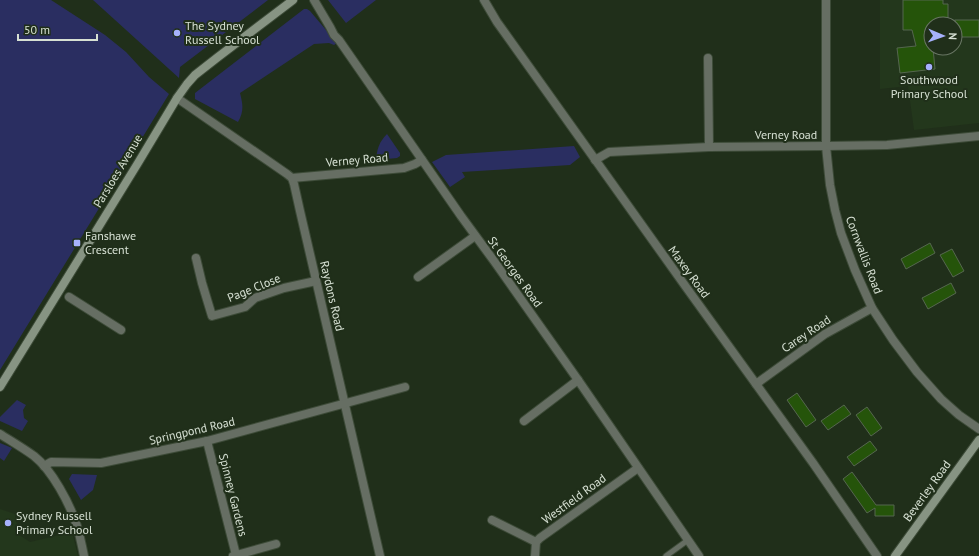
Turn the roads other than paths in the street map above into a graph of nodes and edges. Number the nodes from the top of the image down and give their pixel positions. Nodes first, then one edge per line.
1 (293, 0) edge
2 (314, 0) edge
3 (484, 0) edge
4 (826, 0) edge
5 (708, 58) dead end
6 (176, 98) junction
7 (979, 136) edge
8 (826, 146) junction
9 (709, 147) junction
10 (422, 160) junction
11 (595, 160) junction
12 (292, 178) junction
13 (475, 236) junction
14 (196, 258) dead end
15 (418, 277) dead end
16 (316, 281) junction
17 (69, 297) dead end
18 (872, 308) junction
19 (121, 330) dead end
20 (578, 380) junction
21 (756, 384) junction
22 (0, 387) edge
23 (406, 388) dead end
24 (344, 404) junction
25 (524, 421) dead end
26 (979, 429) edge
27 (0, 434) edge
28 (207, 440) junction
29 (979, 440) edge
30 (44, 466) junction
31 (638, 468) junction
32 (492, 520) dead end
33 (688, 540) junction
34 (536, 542) junction
35 (276, 544) dead end
36 (84, 556) edge
37 (234, 556) edge
38 (380, 556) edge
39 (535, 556) edge
40 (666, 556) edge
41 (699, 556) edge
42 (877, 556) edge
43 (895, 556) edge

1 - 6 street, Parsloes Avenue
2 - 10 street, St Georges Road
3 - 11 street, Maxey Road
4 - 8 street, Cornwallis Road
5 - 9 street
6 - 12 street
6 - 22 street, Parsloes Avenue
7 - 8 street, Verney Road
8 - 9 street, Verney Road
8 - 18 street, Cornwallis Road
9 - 11 street, Verney Road
10 - 12 street, Verney Road
10 - 13 street, St Georges Road
11 - 21 street, Maxey Road
12 - 16 street, Raydons Road
13 - 15 street
13 - 20 street, St Georges Road
14 - 16 street, Page Close
16 - 24 street, Raydons Road
17 - 19 street
18 - 21 street, Carey Road
18 - 26 street, Cornwallis Road
20 - 25 street
20 - 31 street, St Georges Road
21 - 42 street, Maxey Road
23 - 24 street, Springpond Road
24 - 28 street, Springpond Road
24 - 38 street, Raydons Road
27 - 30 street
28 - 30 street, Springpond Road
28 - 37 street, Spinney Gardens
29 - 43 street, Beverley Road
30 - 36 street
31 - 33 street, St Georges Road
31 - 34 street, Westfield Road
32 - 34 street
33 - 40 lane
33 - 41 street, St Georges Road
34 - 39 street
35 - 37 street, Spinney Gardens

